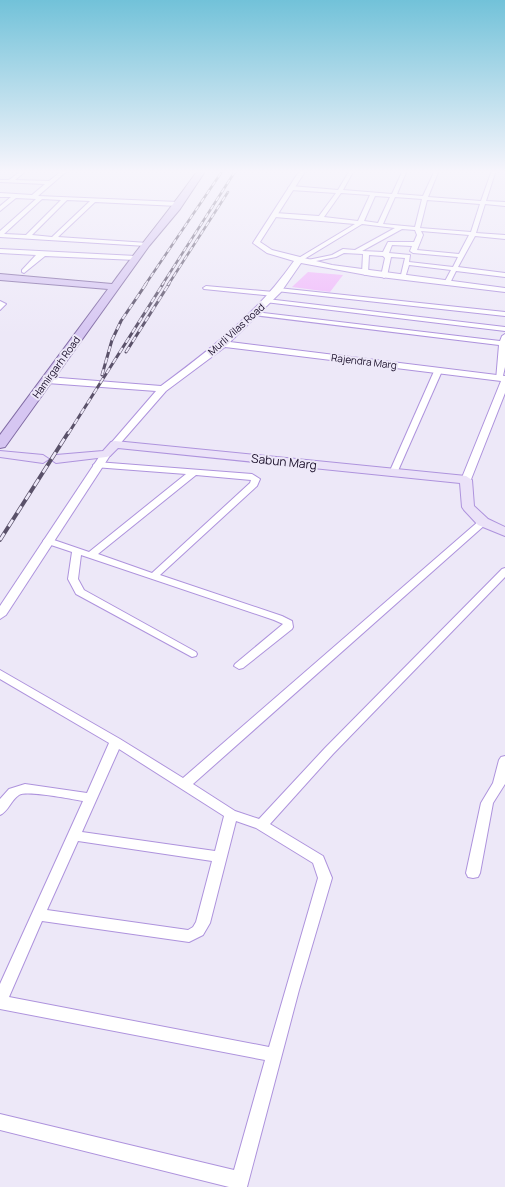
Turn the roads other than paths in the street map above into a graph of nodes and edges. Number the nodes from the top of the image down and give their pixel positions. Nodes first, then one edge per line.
1 (10, 225) edge
2 (38, 225) edge
3 (67, 225) edge
4 (160, 225) edge
5 (268, 225) edge
6 (356, 225) edge
7 (384, 225) edge
8 (419, 225) edge
9 (476, 225) edge
10 (401, 227) junction
11 (418, 229) junction
12 (0, 234) edge
13 (473, 234) junction
14 (27, 236) junction
15 (505, 236) edge
16 (54, 238) junction
17 (146, 244) junction
18 (415, 247) junction
19 (0, 251) edge
20 (356, 252) junction
21 (44, 254) junction
22 (366, 254) junction
23 (385, 254) junction
24 (462, 256) junction
25 (136, 258) junction
26 (408, 260) junction
27 (302, 261) junction
28 (455, 269) junction
29 (24, 271) dead end
30 (365, 273) junction
31 (505, 275) edge
32 (384, 276) junction
33 (0, 278) edge
34 (402, 278) junction
35 (447, 283) junction
36 (206, 288) dead end
37 (113, 289) junction
38 (505, 290) edge
39 (276, 292) junction
40 (267, 301) junction
41 (0, 303) edge
42 (0, 308) edge
43 (255, 314) junction
44 (505, 314) edge
45 (505, 329) edge
46 (505, 336) edge
47 (223, 344) junction
48 (504, 344) edge
49 (438, 370) junction
50 (503, 379) edge
51 (47, 380) junction
52 (163, 389) junction
53 (0, 444) edge
54 (115, 444) junction
55 (0, 454) edge
56 (106, 454) junction
57 (42, 459) dead end
58 (56, 459) dead end
59 (97, 466) junction
60 (193, 472) junction
61 (393, 473) junction
62 (466, 480) junction
63 (483, 522) junction
64 (505, 532) edge
65 (48, 541) junction
66 (77, 551) junction
67 (91, 555) junction
68 (505, 571) edge
69 (154, 576) junction
70 (0, 615) edge
71 (192, 654) dead end
72 (239, 666) dead end
73 (0, 674) edge
74 (116, 742) junction
75 (505, 760) edge
76 (185, 784) junction
77 (92, 798) junction
78 (0, 810) edge
79 (231, 814) junction
80 (261, 825) junction
81 (75, 836) junction
82 (220, 857) junction
83 (473, 873) dead end
84 (39, 916) junction
85 (0, 1001) edge
86 (275, 1056) junction
87 (0, 1122) edge
88 (239, 1184) edge

1 - 12 street
2 - 14 street
3 - 16 street
4 - 17 main road, Hamirgarh Road
5 - 27 street
6 - 27 street
7 - 10 street
8 - 11 street
9 - 13 street
10 - 11 street
10 - 20 street
11 - 13 street
11 - 18 street
12 - 14 street
13 - 15 street
13 - 24 street
14 - 16 street
16 - 17 street
17 - 25 main road, Hamirgarh Road
18 - 23 street
18 - 24 street
18 - 26 street
19 - 21 street
20 - 22 street
20 - 27 street
21 - 25 street
21 - 29 street
22 - 23 street
22 - 30 street
23 - 26 street
23 - 32 street
24 - 28 street
25 - 37 main road, Hamirgarh Road
26 - 28 street
26 - 34 street
27 - 30 street
27 - 39 street, Murli Vilas Road
28 - 31 street
28 - 35 street
30 - 32 street
32 - 34 street
33 - 37 main road
34 - 35 street
35 - 38 street
36 - 39 street
37 - 51 main road, Hamirgarh Road
39 - 40 street, Murli Vilas Road
39 - 44 street
40 - 43 street, Murli Vilas Road
40 - 45 street
41 - 42 street
43 - 47 street, Murli Vilas Road
43 - 48 street
46 - 48 street
47 - 49 street, Rajendra Marg
47 - 52 street, Murli Vilas Road
48 - 50 street
49 - 50 street, Rajendra Marg
49 - 61 street
50 - 62 street
51 - 52 street
51 - 53 main road, Hamirgarh Road
52 - 54 street, Murli Vilas Road
54 - 56 main road
54 - 61 main road, Sabun Marg
55 - 57 main road
56 - 58 main road
56 - 59 street
59 - 60 street
59 - 65 street
60 - 67 street
60 - 69 street
61 - 62 main road, Sabun Marg
62 - 63 main road
63 - 64 main road
63 - 76 street
65 - 66 street
65 - 70 street
66 - 67 street
66 - 71 street
67 - 69 street
68 - 80 street
69 - 72 street
73 - 74 street
74 - 76 street
74 - 77 street
75 - 83 street
76 - 79 street
77 - 78 street
77 - 81 street
79 - 80 street
79 - 82 street
80 - 86 street
81 - 82 street
81 - 84 street
82 - 84 street
84 - 85 street
85 - 86 street
86 - 88 street
87 - 88 street

